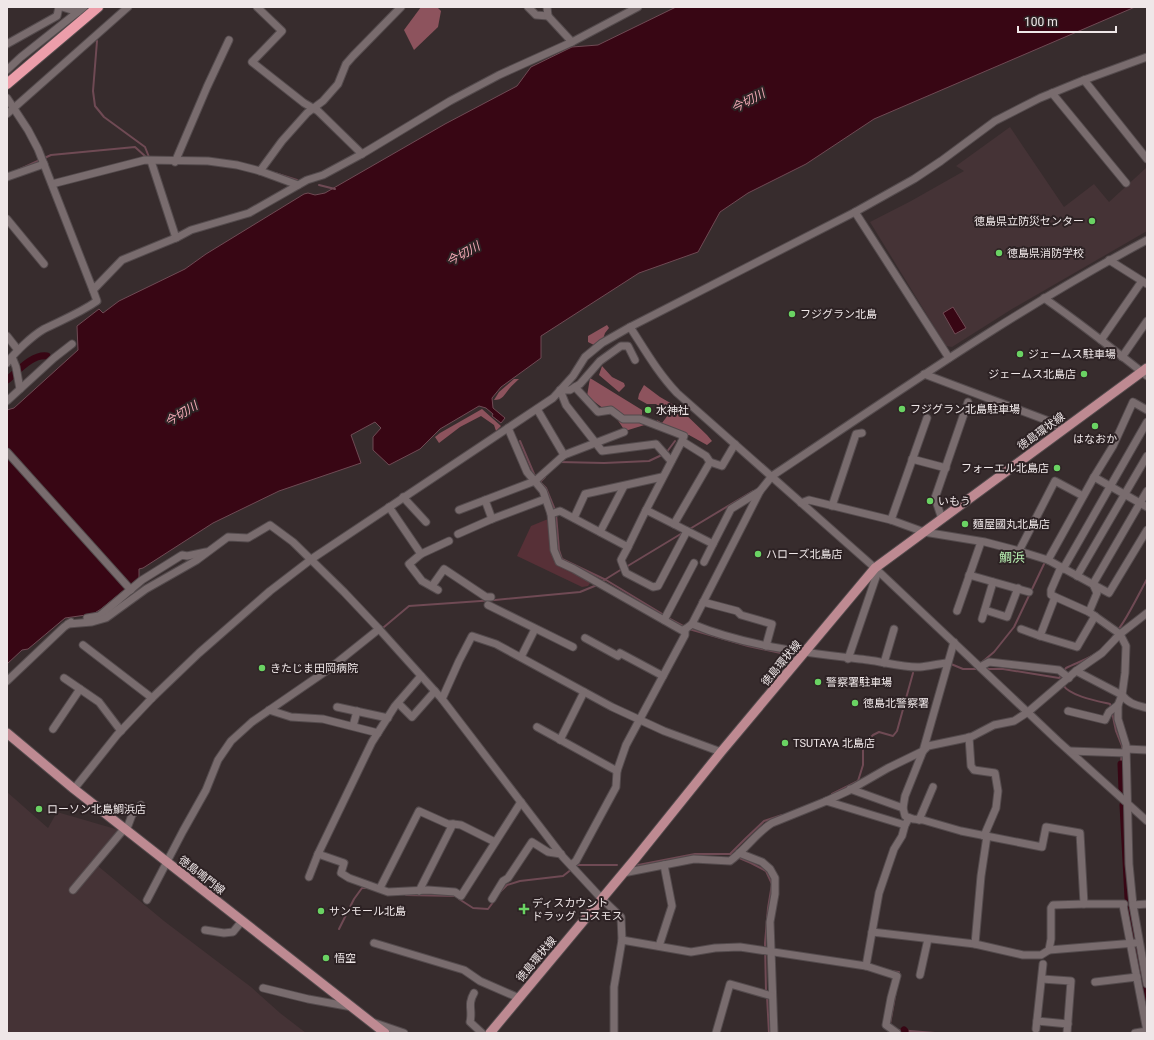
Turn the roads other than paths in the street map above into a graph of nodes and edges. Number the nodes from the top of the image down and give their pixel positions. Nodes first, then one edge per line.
1 (59, 7) edge
2 (62, 7) edge
3 (84, 7) edge
4 (98, 7) edge
5 (128, 7) edge
6 (257, 7) edge
7 (401, 7) edge
8 (528, 7) edge
9 (547, 7) edge
10 (638, 7) edge
11 (78, 12) junction
12 (548, 16) junction
13 (229, 40) dead end
14 (572, 42) junction
15 (7, 44) edge
16 (1147, 57) edge
17 (7, 70) edge
18 (1084, 80) junction
19 (7, 84) edge
20 (1052, 93) junction
21 (7, 98) edge
22 (14, 109) junction
23 (313, 109) junction
24 (7, 114) edge
25 (362, 154) junction
26 (176, 159) junction
27 (1147, 159) edge
28 (43, 161) junction
29 (152, 161) junction
30 (261, 169) junction
31 (7, 177) edge
32 (52, 184) junction
33 (1126, 184) dead end
34 (298, 185) junction
35 (855, 212) junction
36 (7, 218) edge
37 (176, 238) junction
38 (1147, 240) edge
39 (1109, 260) junction
40 (44, 264) dead end
41 (1144, 283) edge
42 (93, 290) junction
43 (1044, 298) junction
44 (1147, 322) edge
45 (630, 327) junction
46 (7, 336) edge
47 (1100, 340) junction
48 (72, 344) dead end
49 (18, 350) junction
50 (12, 356) junction
51 (1122, 357) junction
52 (949, 358) junction
53 (635, 360) dead end
54 (7, 363) edge
55 (1145, 372) edge
56 (924, 374) junction
57 (575, 387) junction
58 (20, 389) junction
59 (560, 390) junction
60 (7, 401) edge
61 (968, 402) dead end
62 (537, 409) junction
63 (1147, 410) edge
64 (926, 418) dead end
65 (1147, 422) edge
66 (508, 428) junction
67 (1063, 430) junction
68 (624, 432) dead end
69 (862, 432) dead end
70 (682, 441) junction
71 (595, 443) junction
72 (735, 444) junction
73 (7, 452) edge
74 (564, 455) junction
75 (1147, 456) edge
76 (912, 459) junction
77 (671, 461) junction
78 (710, 462) junction
79 (946, 468) junction
80 (772, 476) junction
81 (662, 477) junction
82 (1094, 477) junction
83 (535, 481) junction
84 (624, 486) junction
85 (1110, 486) junction
86 (760, 491) junction
87 (1147, 491) edge
88 (1125, 494) junction
89 (1083, 496) junction
90 (403, 498) junction
91 (546, 499) junction
92 (485, 500) junction
93 (801, 503) junction
94 (1140, 503) junction
95 (832, 506) junction
96 (389, 507) junction
97 (1147, 507) edge
98 (459, 510) dead end
99 (646, 510) junction
100 (551, 514) junction
101 (574, 518) junction
102 (492, 519) junction
103 (942, 519) junction
104 (892, 520) junction
105 (426, 522) dead end
106 (674, 524) junction
107 (1147, 530) edge
108 (687, 531) junction
109 (600, 532) junction
110 (924, 532) junction
111 (458, 534) dead end
112 (449, 541) dead end
113 (981, 542) junction
114 (713, 544) junction
115 (628, 547) junction
116 (207, 551) junction
117 (1018, 551) junction
118 (421, 554) junction
119 (311, 559) junction
120 (1048, 560) junction
121 (704, 562) dead end
122 (694, 563) dead end
123 (1062, 568) junction
124 (876, 570) junction
125 (970, 575) junction
126 (1077, 576) junction
127 (994, 582) junction
128 (1093, 584) junction
129 (1018, 588) junction
130 (130, 589) junction
131 (1029, 592) dead end
132 (490, 597) dead end
133 (1055, 597) junction
134 (703, 602) junction
135 (488, 605) dead end
136 (985, 610) junction
137 (957, 611) dead end
138 (1147, 613) edge
139 (1092, 614) junction
140 (1007, 617) junction
141 (982, 619) dead end
142 (664, 620) junction
143 (1014, 620) dead end
144 (68, 624) junction
145 (692, 624) junction
146 (894, 628) dead end
147 (379, 629) junction
148 (535, 629) junction
149 (685, 629) junction
150 (1020, 629) dead end
151 (1120, 634) junction
152 (1040, 636) junction
153 (585, 638) dead end
154 (954, 642) junction
155 (83, 645) dead end
156 (766, 646) junction
157 (573, 647) dead end
158 (806, 652) junction
159 (521, 657) junction
160 (848, 659) junction
161 (884, 662) junction
162 (947, 663) junction
163 (982, 669) junction
164 (1076, 671) junction
165 (421, 676) junction
166 (662, 676) junction
167 (64, 678) dead end
168 (1069, 678) junction
169 (7, 681) edge
170 (80, 689) junction
171 (435, 691) junction
172 (584, 692) junction
173 (1122, 695) junction
174 (152, 698) junction
175 (442, 699) junction
176 (398, 703) junction
177 (1118, 705) junction
178 (337, 707) dead end
179 (1147, 708) edge
180 (269, 710) junction
181 (357, 711) junction
182 (1068, 711) dead end
183 (1028, 712) junction
184 (388, 718) junction
185 (640, 720) junction
186 (353, 726) junction
187 (537, 728) dead end
188 (53, 729) dead end
189 (121, 731) junction
190 (7, 733) edge
191 (378, 733) junction
192 (969, 737) junction
193 (560, 740) junction
194 (1147, 750) edge
195 (923, 751) junction
196 (1070, 751) junction
197 (1126, 751) junction
198 (721, 752) junction
199 (617, 771) junction
200 (933, 788) dead end
201 (850, 789) junction
202 (74, 790) junction
203 (826, 801) junction
204 (521, 802) junction
205 (1127, 802) junction
206 (141, 805) dead end
207 (903, 808) junction
208 (1145, 817) edge
209 (910, 818) junction
210 (919, 820) junction
211 (453, 824) junction
212 (905, 825) junction
213 (125, 830) junction
214 (986, 836) junction
215 (495, 842) junction
216 (739, 853) junction
217 (318, 854) junction
218 (561, 854) junction
219 (166, 862) junction
220 (571, 865) junction
221 (664, 865) junction
222 (623, 873) junction
223 (309, 877) dead end
224 (380, 888) junction
225 (73, 890) dead end
226 (419, 891) junction
227 (601, 898) junction
228 (492, 899) dead end
229 (147, 900) dead end
230 (1084, 904) junction
231 (1147, 904) edge
232 (1133, 905) junction
233 (242, 921) junction
234 (205, 930) dead end
235 (872, 932) junction
236 (928, 939) junction
237 (622, 940) junction
238 (374, 943) dead end
239 (1140, 943) junction
240 (975, 944) junction
241 (1131, 944) junction
242 (659, 946) junction
243 (1049, 950) junction
244 (771, 951) junction
245 (1043, 964) dead end
246 (866, 966) junction
247 (920, 975) dead end
248 (1137, 976) junction
249 (1042, 979) junction
250 (1095, 982) dead end
251 (1147, 984) edge
252 (263, 988) dead end
253 (474, 993) dead end
254 (772, 996) junction
255 (519, 998) junction
256 (352, 1007) junction
257 (1037, 1021) junction
258 (371, 1022) junction
259 (1068, 1024) junction
260 (1036, 1029) dead end
261 (385, 1033) edge
262 (404, 1033) edge
263 (482, 1033) edge
264 (490, 1033) edge
265 (614, 1033) edge
266 (716, 1033) edge
267 (774, 1033) edge
268 (897, 1033) edge
269 (1067, 1033) edge
270 (1135, 1033) edge

1 - 15 street
2 - 11 street
3 - 11 street
4 - 19 highway
5 - 22 street
6 - 23 street
7 - 23 street
8 - 12 street
9 - 12 street
10 - 14 street
11 - 17 street
12 - 14 street
13 - 26 street
14 - 25 street
16 - 18 street
18 - 20 street
18 - 27 street
20 - 33 street
20 - 35 street
21 - 22 street
22 - 24 street
22 - 28 street
23 - 25 street
23 - 30 street
25 - 34 street
26 - 29 street
26 - 30 street
28 - 31 street
28 - 32 street
29 - 32 street
29 - 37 street
30 - 34 street
32 - 42 street
34 - 37 street
35 - 45 street
35 - 52 street
36 - 40 street
37 - 42 street
38 - 39 street
39 - 41 street
39 - 43 street
41 - 47 street
42 - 49 street
43 - 47 street
43 - 52 street
44 - 51 street
45 - 59 street
45 - 72 street
46 - 49 street
47 - 51 street
48 - 58 street
49 - 50 street
50 - 54 street
50 - 58 street
51 - 55 street
52 - 56 street
53 - 57 street
55 - 67 main road, 徳島環状線
56 - 67 street
56 - 80 street
57 - 59 street
57 - 70 street
58 - 60 street
59 - 62 street
59 - 71 street
61 - 79 street
62 - 66 street
62 - 74 street
63 - 82 street
64 - 76 street
65 - 85 street
66 - 83 street
66 - 90 street
67 - 103 main road, 徳島環状線
68 - 71 street
69 - 95 street
70 - 77 street
70 - 78 street
71 - 74 street
71 - 77 street
72 - 78 street
72 - 80 street
73 - 130 street
74 - 83 street
75 - 88 street
76 - 79 street
76 - 104 street
77 - 81 street
78 - 106 street
79 - 103 street
80 - 86 street
80 - 93 street
81 - 84 street
81 - 99 street
82 - 85 street
82 - 89 street
83 - 91 street
83 - 92 street
84 - 101 street
84 - 109 street
85 - 88 street
85 - 123 street
86 - 114 street
86 - 134 street
87 - 94 street
88 - 94 street
88 - 126 street
89 - 117 street
89 - 120 street
90 - 96 street
90 - 105 street
91 - 100 street
91 - 102 street
92 - 98 street
92 - 102 street
93 - 95 street
93 - 124 street
94 - 97 street
94 - 128 street
95 - 104 street
96 - 118 street
96 - 119 street
99 - 106 street
99 - 115 street
100 - 101 street
100 - 142 street
101 - 109 street
102 - 111 street
103 - 110 main road, 徳島環状線
104 - 110 street
106 - 108 street
107 - 128 street
108 - 114 street
108 - 115 street
109 - 115 street
110 - 113 street
110 - 124 main road, 徳島環状線
112 - 118 street
113 - 117 street
113 - 125 street
114 - 121 street
116 - 119 street
116 - 130 street
116 - 144 street
117 - 120 street
118 - 132 street
119 - 147 street
119 - 174 street
120 - 123 street
122 - 142 street
123 - 126 street
123 - 133 street
124 - 154 street
124 - 158 main road, 徳島環状線
124 - 160 street
125 - 127 street
125 - 137 street
126 - 128 street
127 - 129 street
127 - 136 street
128 - 139 street
129 - 131 street
129 - 140 street
130 - 144 street
133 - 139 street
133 - 152 street
134 - 145 street
134 - 156 street
135 - 148 street
136 - 140 street
136 - 141 street
138 - 151 street
139 - 151 street
139 - 152 street
140 - 143 street
142 - 149 street
144 - 169 street
145 - 149 street
145 - 156 street
146 - 161 street
147 - 165 street
147 - 180 street
148 - 157 street
148 - 159 street
149 - 166 street
150 - 152 street
151 - 164 street
151 - 173 street
153 - 166 street
154 - 162 street
154 - 163 street
155 - 174 street
156 - 158 street
158 - 160 street
158 - 198 main road, 徳島環状線
159 - 172 street
159 - 175 street
160 - 161 street
161 - 162 street
162 - 195 street
163 - 168 street
163 - 183 street
164 - 168 street
164 - 173 street
165 - 171 street
165 - 176 street
166 - 185 street
167 - 170 street
168 - 183 street
170 - 188 street
170 - 189 street
171 - 175 street
171 - 176 street
172 - 185 street
172 - 193 street
173 - 177 street
173 - 179 street
174 - 189 street
175 - 204 street
176 - 184 street
177 - 182 street
177 - 197 street
178 - 181 street
180 - 186 street
180 - 219 street
181 - 184 street
181 - 186 street
183 - 192 street
183 - 196 street
184 - 191 street
185 - 198 street
185 - 199 street
186 - 191 street
187 - 193 street
189 - 202 street
190 - 202 main road, 徳島鳴門線
191 - 217 street
192 - 195 street
192 - 214 street
193 - 199 street
194 - 197 street
195 - 201 street
195 - 207 street
196 - 197 street
196 - 205 street
197 - 205 street
198 - 222 main road, 徳島環状線
199 - 220 street
200 - 210 street
201 - 203 street
201 - 207 street
202 - 213 main road, 徳島鳴門線
203 - 212 street
203 - 216 street
204 - 215 street
204 - 218 street
205 - 208 street
205 - 232 street
206 - 213 street
207 - 209 street
209 - 210 street
209 - 212 street
210 - 214 street
211 - 215 street
211 - 224 street
211 - 226 street
212 - 235 street
213 - 219 main road, 徳島鳴門線
213 - 225 street
214 - 230 street
214 - 240 street
215 - 226 street
216 - 221 street
216 - 244 street
217 - 223 street
217 - 224 street
218 - 220 street
218 - 228 street
219 - 229 street
219 - 233 main road, 徳島鳴門線
220 - 227 street
221 - 222 street
221 - 242 street
222 - 227 main road, 徳島環状線
224 - 226 street
227 - 237 street
227 - 255 main road, 徳島環状線
230 - 241 street
230 - 243 street
231 - 232 street
232 - 239 street
233 - 234 street
233 - 256 main road, 徳島鳴門線
235 - 236 street
235 - 246 street
236 - 240 street
236 - 247 street
237 - 242 street
237 - 265 street
238 - 255 street
239 - 241 street
239 - 251 street
240 - 243 street
241 - 243 street
241 - 248 street
242 - 244 street
244 - 246 street
244 - 254 street
245 - 249 street
246 - 268 street
248 - 250 street
248 - 270 street
249 - 257 street
249 - 259 street
252 - 256 street
253 - 263 street
254 - 266 street
254 - 267 street
255 - 264 main road, 徳島環状線
256 - 258 main road, 徳島鳴門線
257 - 259 street
257 - 260 street
258 - 261 main road, 徳島鳴門線
258 - 262 street
259 - 269 street

